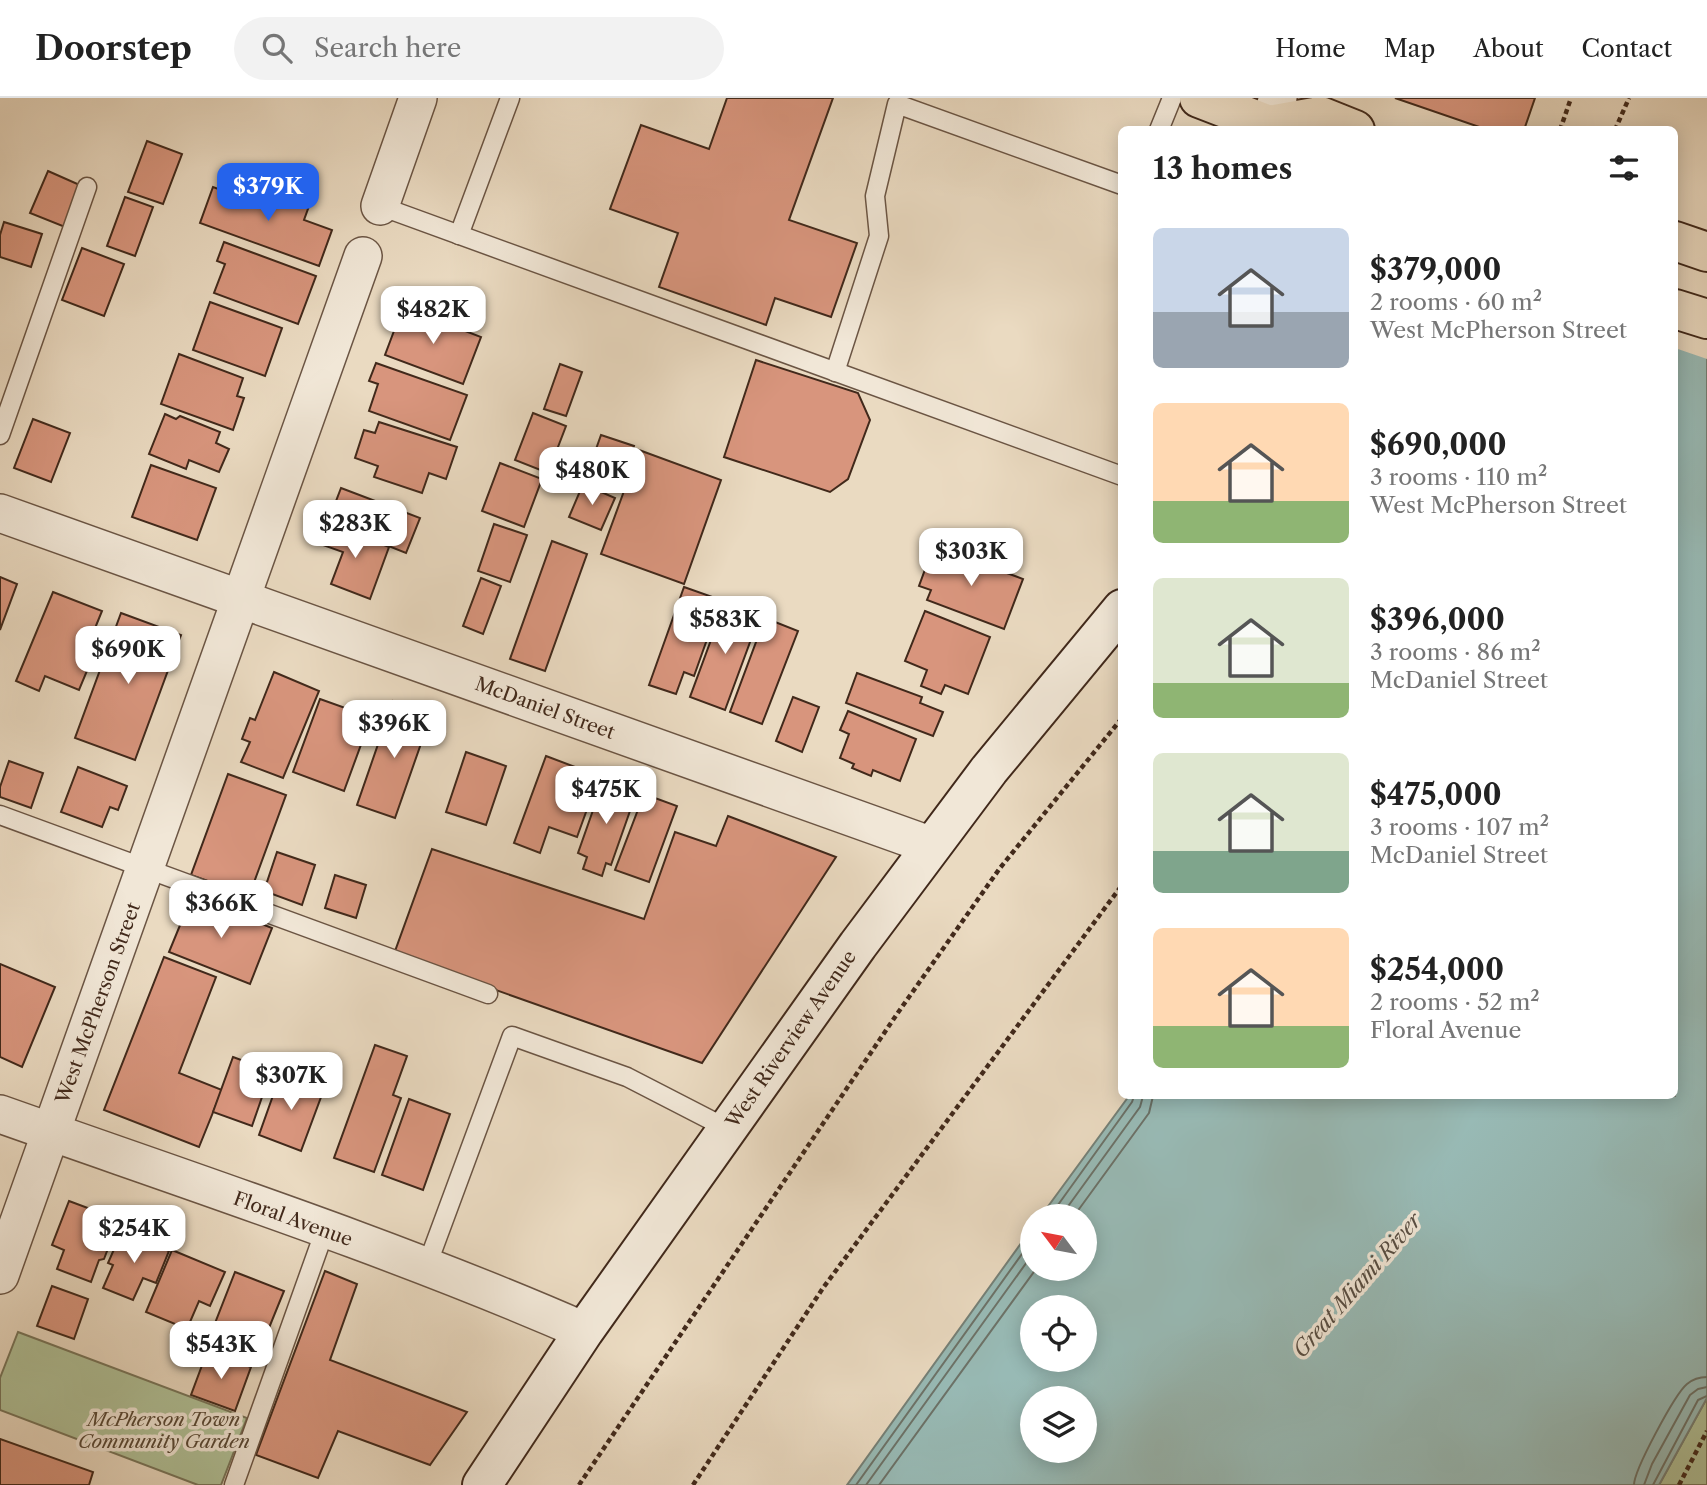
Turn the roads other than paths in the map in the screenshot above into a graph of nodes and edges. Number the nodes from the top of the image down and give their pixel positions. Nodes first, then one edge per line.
1 (418, 98) edge
2 (510, 98) edge
3 (1172, 98) edge
4 (1199, 98) edge
5 (1273, 117) edge
6 (1161, 126) edge
7 (1345, 126) edge
8 (1118, 184) edge
9 (87, 187) dead end
10 (380, 206) joint
11 (459, 235) junction
12 (1678, 242) edge
13 (1707, 252) edge
14 (363, 256) dead end
15 (1678, 310) edge
16 (1707, 319) edge
17 (835, 372) junction
18 (0, 435) edge
19 (1118, 471) edge
20 (0, 513) edge
21 (242, 600) junction
22 (1118, 614) edge
23 (0, 815) edge
24 (932, 846) junction
25 (147, 868) junction
26 (488, 994) dead end
27 (0, 1114) edge
28 (728, 1129) junction
29 (52, 1132) junction
30 (324, 1230) junction
31 (426, 1268) junction
32 (0, 1275) edge
33 (584, 1331) junction
34 (233, 1485) edge
35 (482, 1485) edge

1 - 10 street
2 - 11 lane
3 - 6 lane
4 - 5 main road
5 - 7 main road
8 - 17 lane
9 - 18 lane
10 - 11 lane
11 - 17 lane
12 - 13 main road
14 - 21 street, West McPherson Street
15 - 16 main road
17 - 19 lane
20 - 21 street, McDaniel Street
21 - 24 street, McDaniel Street
21 - 25 street, West McPherson Street
22 - 24 main road, West Riverview Avenue
23 - 25 lane
24 - 28 main road, West Riverview Avenue
25 - 26 lane
25 - 29 street, West McPherson Street
27 - 29 street, Floral Avenue
28 - 31 lane
28 - 33 main road, West Riverview Avenue
29 - 30 street, Floral Avenue
29 - 32 street, West McPherson Street
30 - 31 street, Floral Avenue
30 - 34 lane
31 - 33 street, Floral Avenue
33 - 35 main road, West Riverview Avenue

